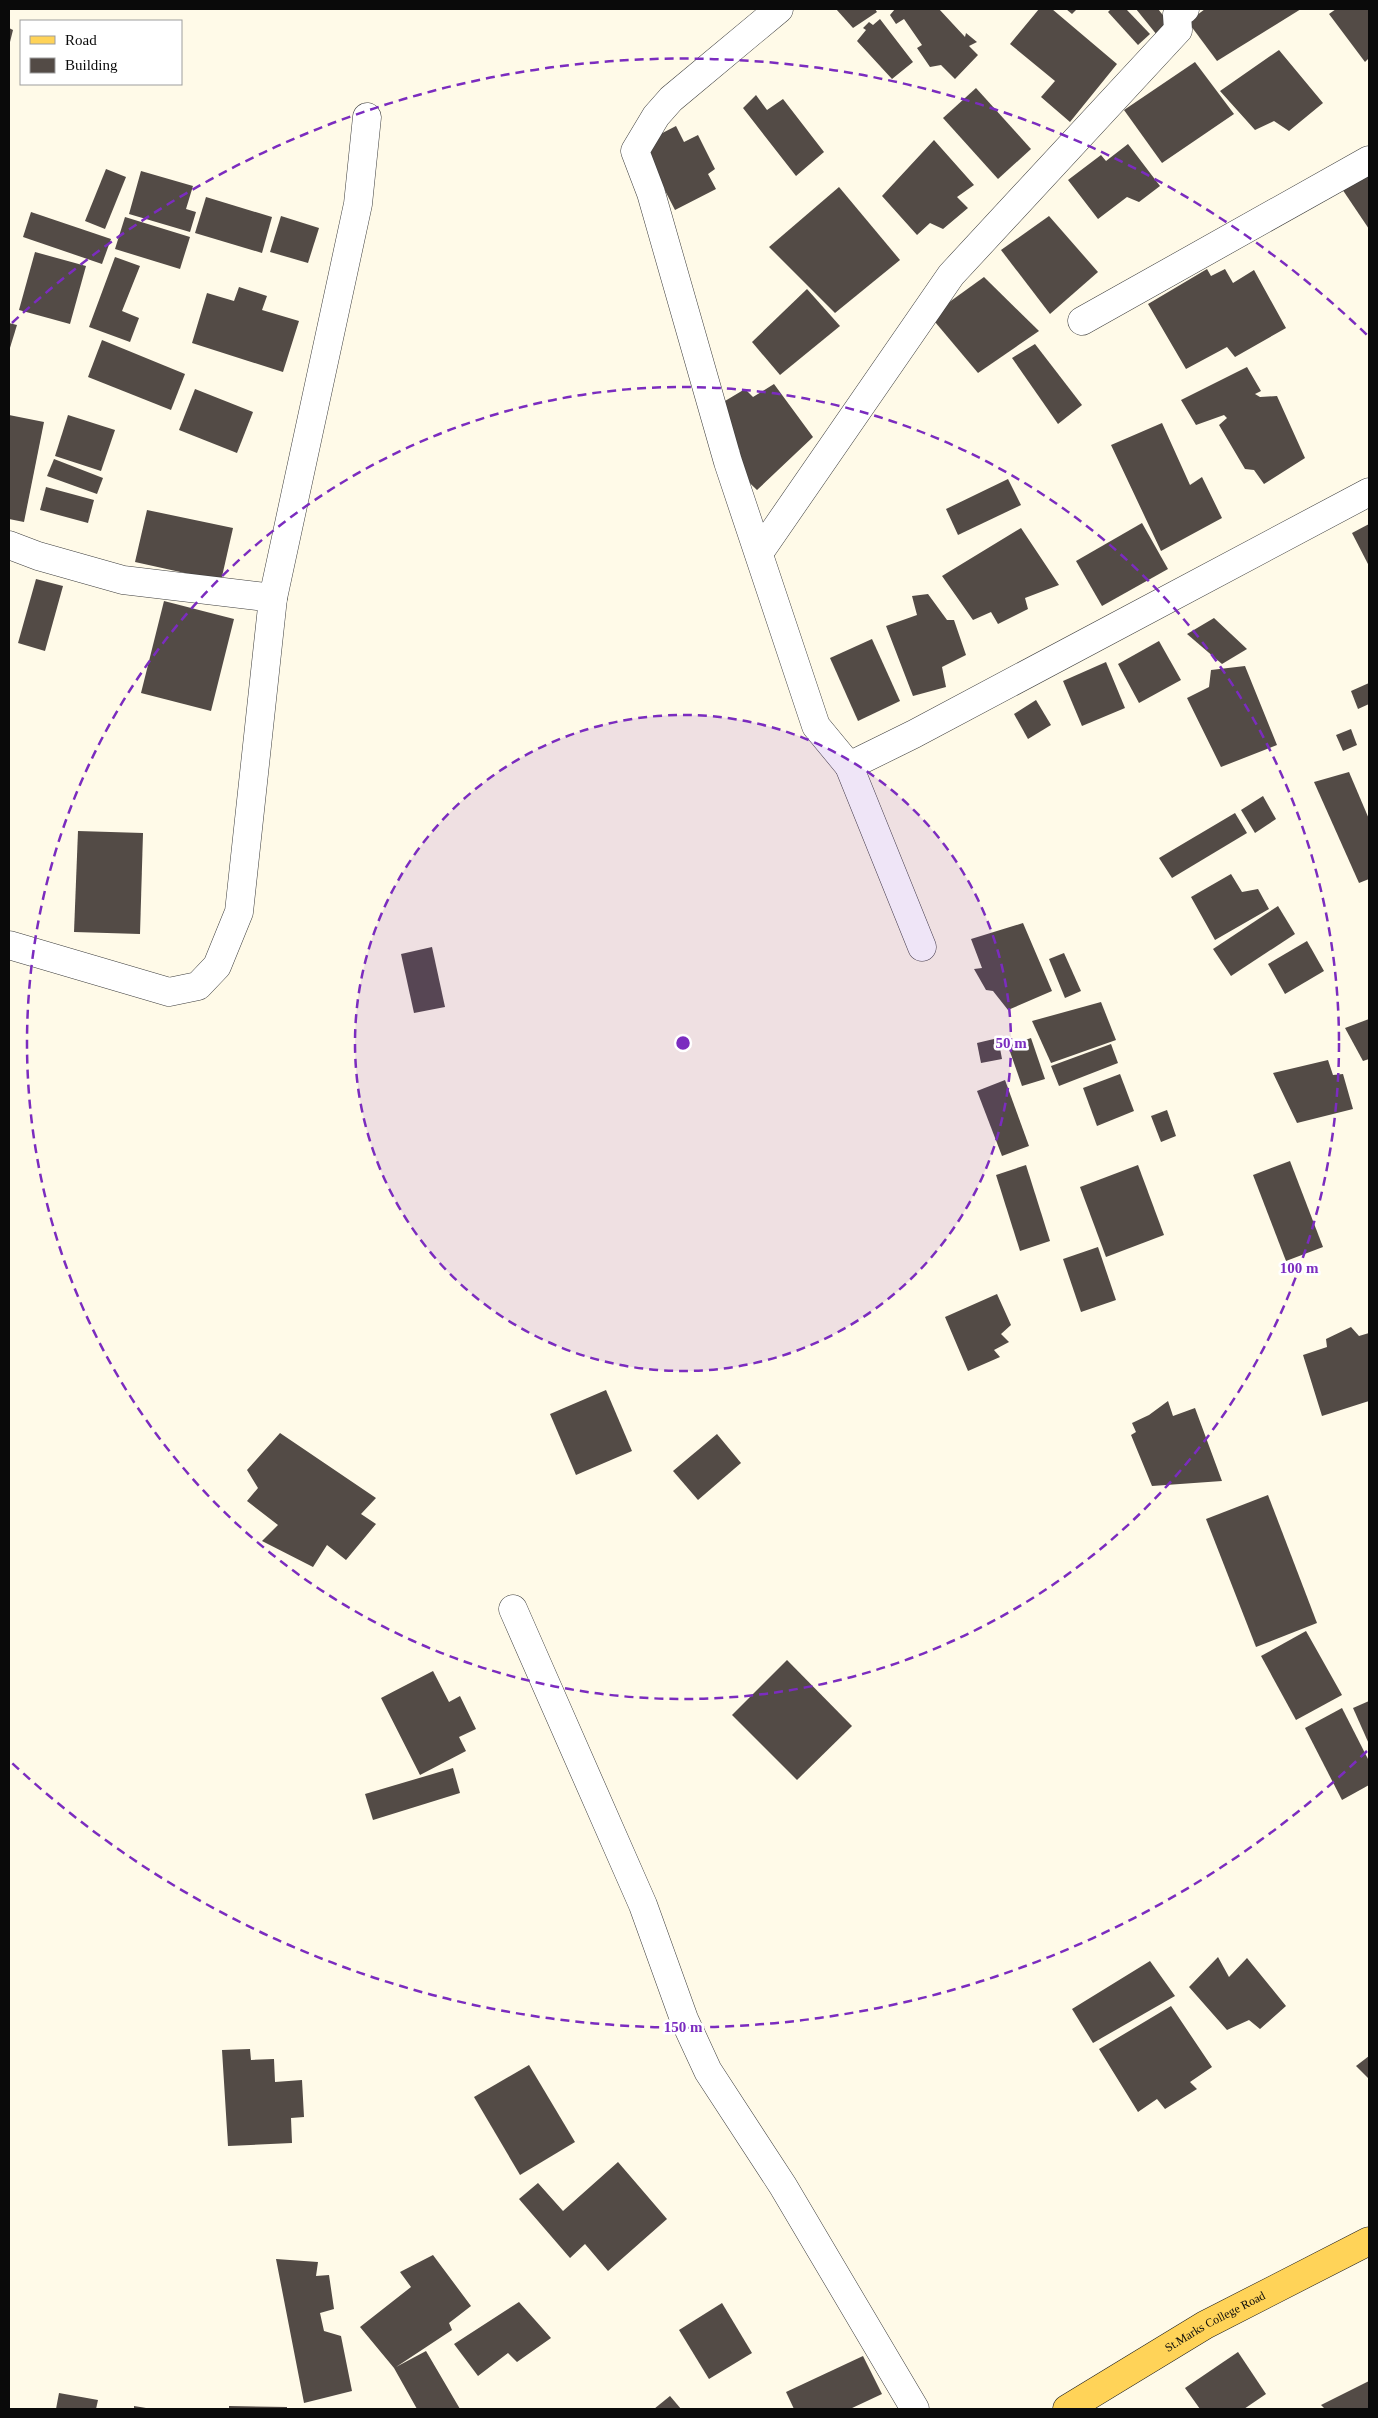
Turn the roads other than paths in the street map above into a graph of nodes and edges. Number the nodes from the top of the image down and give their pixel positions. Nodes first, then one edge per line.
1 (779, 9) edge
2 (1185, 9) edge
3 (367, 117) dead end
4 (1369, 160) edge
5 (1082, 321) dead end
6 (1369, 492) edge
7 (9, 545) edge
8 (759, 553) junction
9 (273, 598) junction
10 (849, 766) junction
11 (9, 946) edge
12 (922, 947) dead end
13 (513, 1609) dead end
14 (1369, 2241) edge
15 (915, 2409) edge
16 (1067, 2409) edge

1 - 8 street
2 - 8 street
3 - 9 street
4 - 5 street
6 - 10 street
7 - 9 street
8 - 10 street
9 - 11 street
10 - 12 street
13 - 15 street
14 - 16 main road, St.Marks College Road

